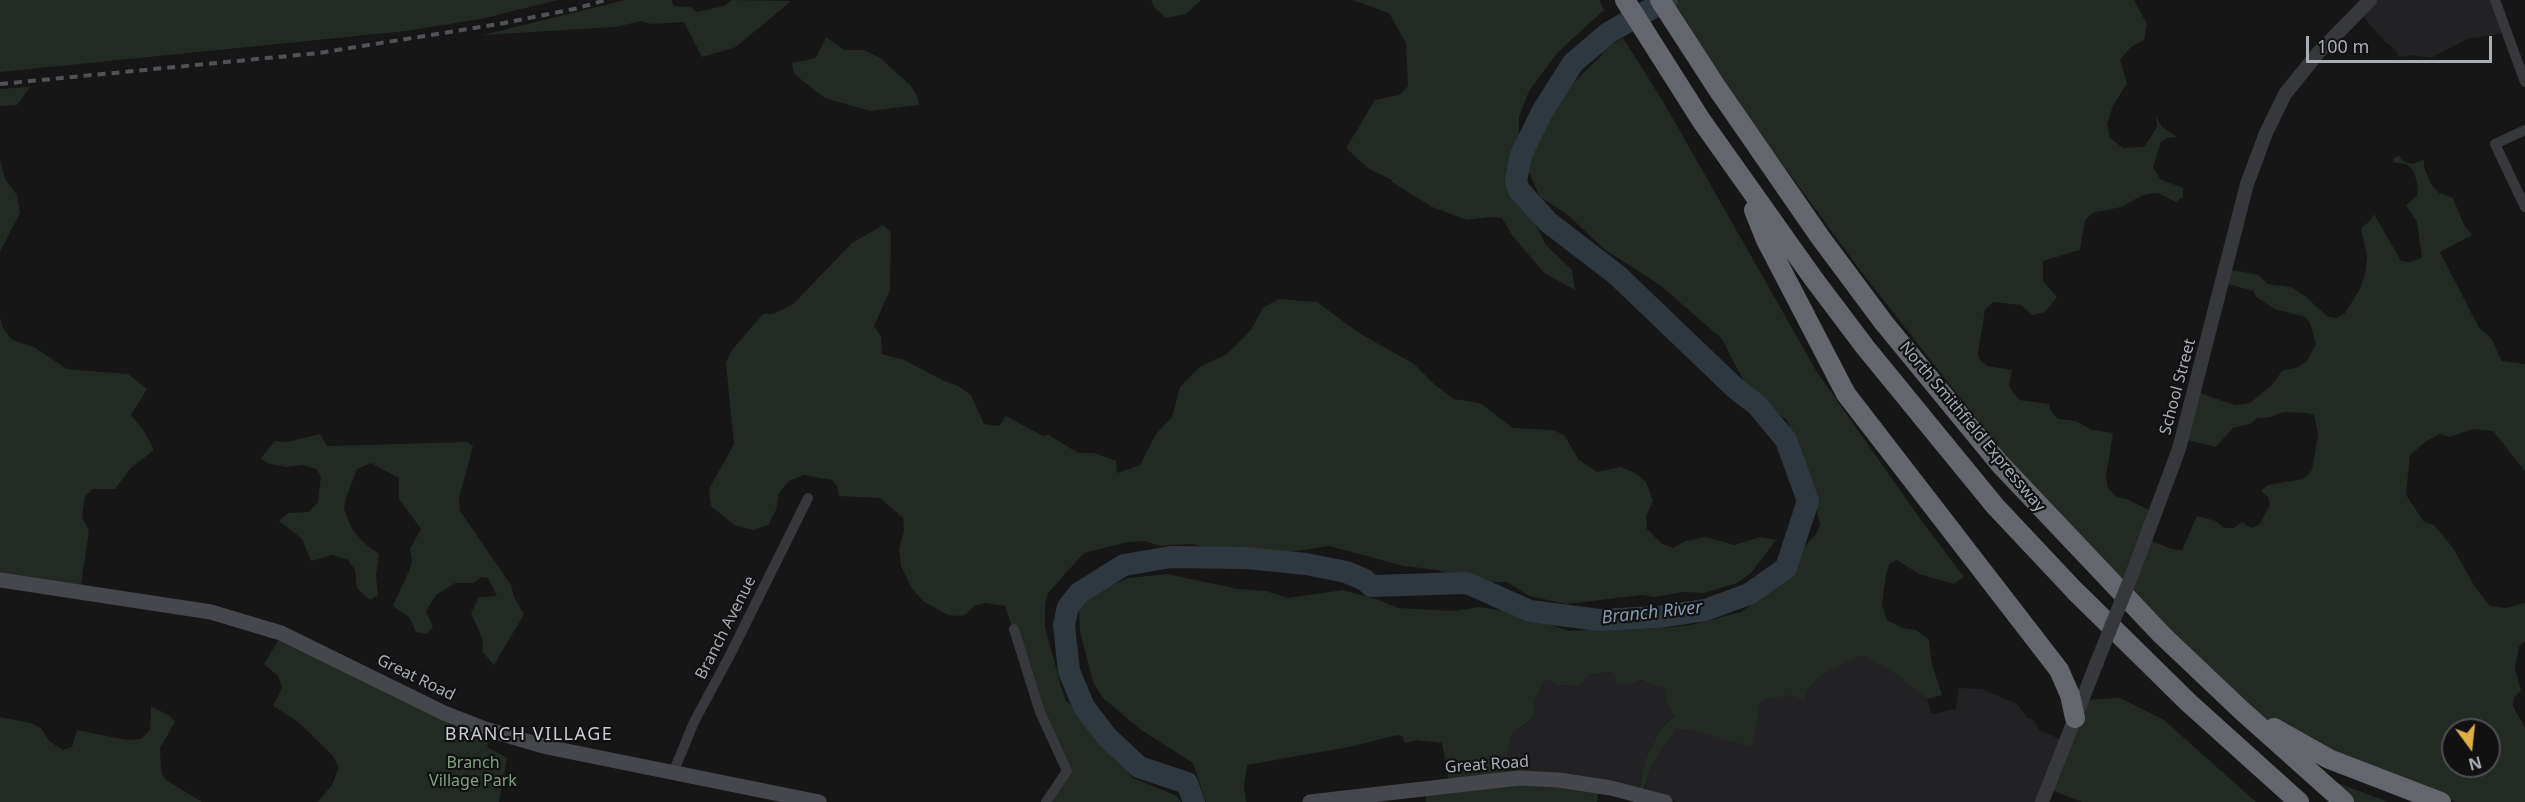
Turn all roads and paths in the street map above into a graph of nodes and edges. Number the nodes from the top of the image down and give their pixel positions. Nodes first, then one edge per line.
1 (1625, 0) edge
2 (1660, 0) edge
3 (2370, 0) edge
4 (2495, 0) edge
5 (2525, 82) edge
6 (2525, 130) edge
7 (1741, 177) junction
8 (2525, 207) edge
9 (808, 498) dead end
10 (0, 580) edge
11 (1014, 629) dead end
12 (2211, 682) junction
13 (2075, 718) junction
14 (674, 773) junction
15 (819, 802) edge
16 (1047, 802) edge
17 (1310, 802) edge
18 (1665, 802) edge
19 (2042, 802) edge
20 (2299, 802) edge
21 (2343, 802) edge
22 (2441, 802) edge

1 - 7 highway, North Smithfield Expressway
2 - 12 highway, North Smithfield Expressway
3 - 13 street, School Street, bridge
4 - 5 street
6 - 8 street
7 - 13 highway
7 - 20 highway, North Smithfield Expressway
9 - 14 street, Branch Avenue
10 - 14 main road, Great Road
11 - 16 street
12 - 21 highway, North Smithfield Expressway
12 - 22 highway
13 - 19 street, School Street
14 - 15 main road, Great Road
17 - 18 main road, Great Road

